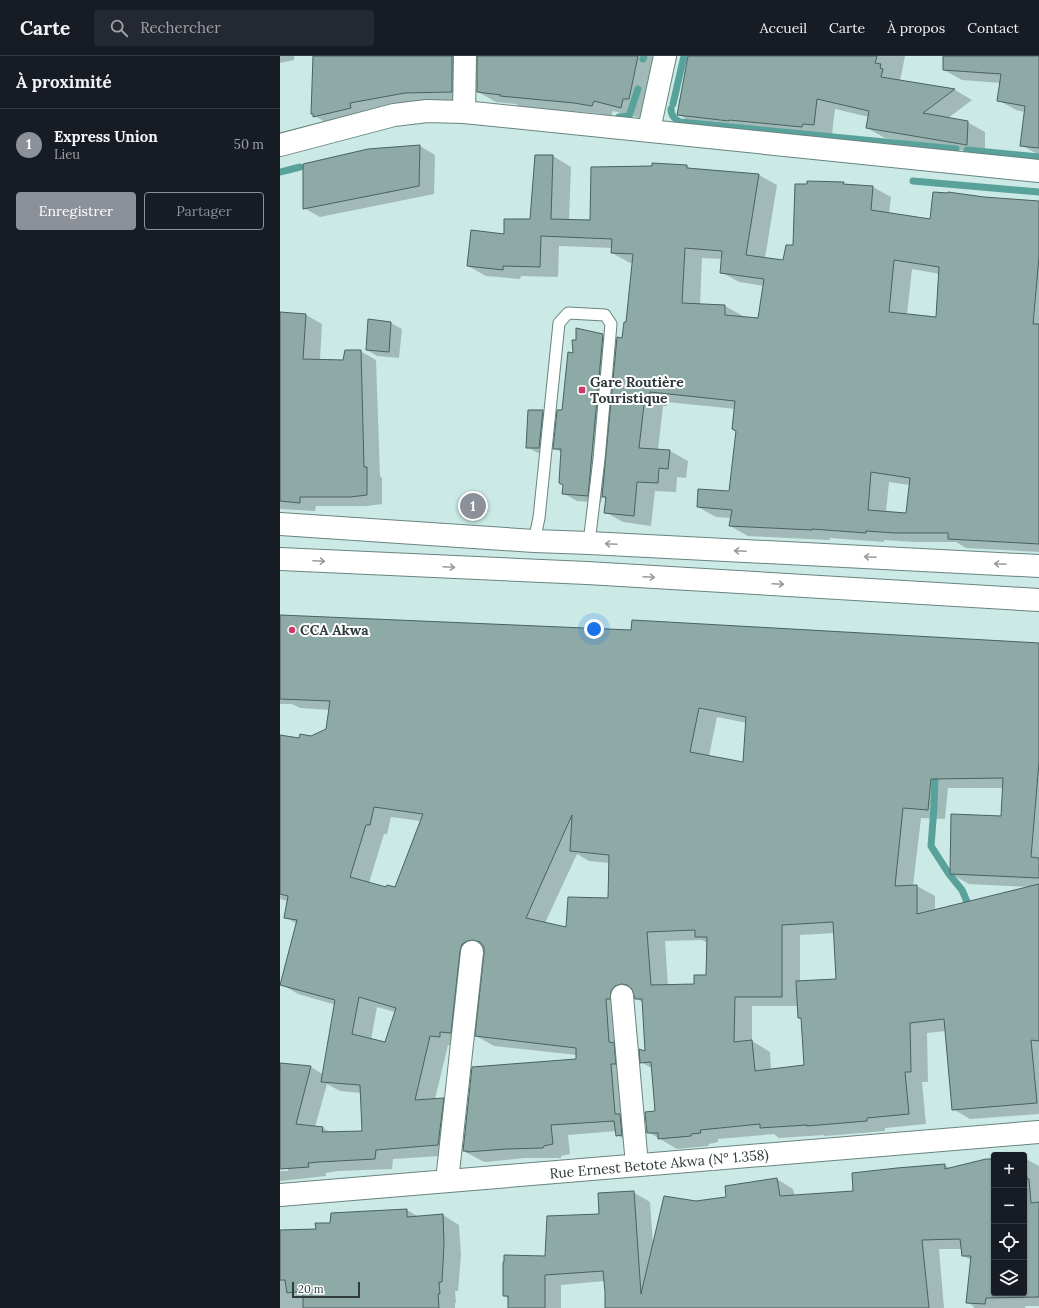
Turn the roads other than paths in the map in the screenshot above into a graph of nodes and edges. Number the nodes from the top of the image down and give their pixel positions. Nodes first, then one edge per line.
1 (465, 56) edge
2 (665, 56) edge
3 (464, 112) junction
4 (649, 130) junction
5 (280, 145) edge
6 (1039, 171) edge
7 (280, 524) edge
8 (534, 541) junction
9 (588, 543) junction
10 (280, 559) edge
11 (1039, 566) edge
12 (1039, 600) edge
13 (472, 952) dead end
14 (622, 996) dead end
15 (1039, 1132) edge
16 (637, 1165) junction
17 (447, 1182) junction
18 (280, 1195) edge

1 - 3 street
2 - 4 street
3 - 4 street
3 - 5 street
4 - 6 street
7 - 8 street
8 - 9 street
8 - 9 lane
11 -> 9 street
10 -> 12 street
13 - 17 street
14 - 16 street
15 - 16 street, Rue Ernest Betote Akwa (N° 1.358)
16 - 17 street, Rue Ernest Betote Akwa (N° 1.358)
17 - 18 street, Rue Ernest Betote Akwa (N° 1.358)

